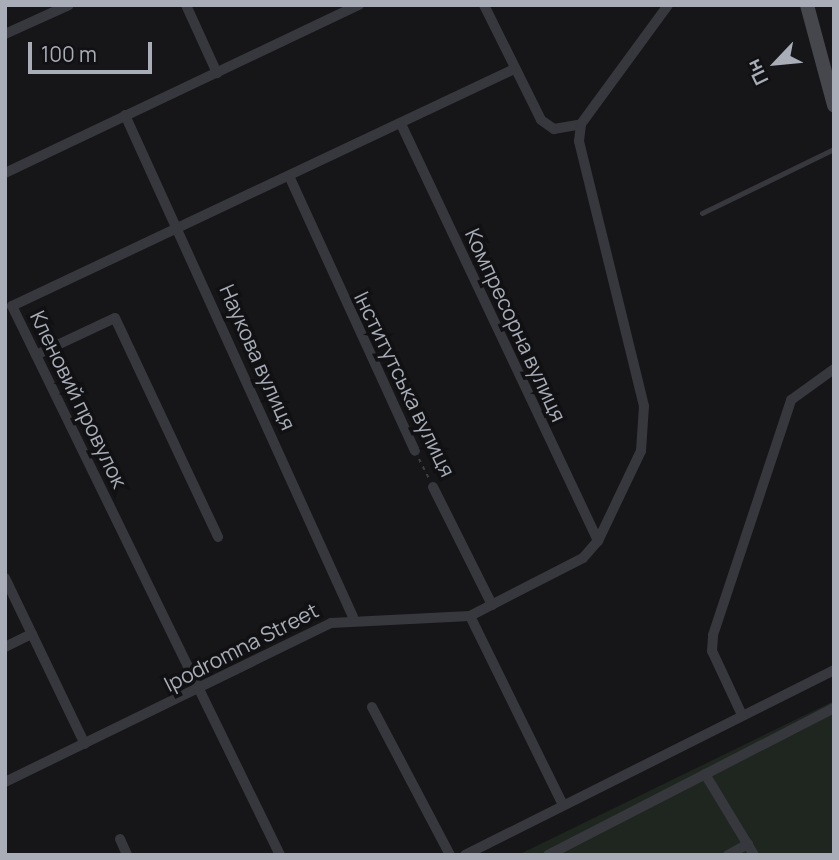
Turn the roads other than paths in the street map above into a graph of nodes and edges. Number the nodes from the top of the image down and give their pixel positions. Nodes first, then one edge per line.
1 (69, 5) edge
2 (186, 5) edge
3 (359, 5) edge
4 (484, 5) edge
5 (668, 5) edge
6 (807, 5) edge
7 (5, 34) edge
8 (512, 70) junction
9 (216, 73) junction
10 (830, 74) edge
11 (834, 105) edge
12 (125, 115) junction
13 (401, 124) junction
14 (581, 124) junction
15 (834, 149) edge
16 (5, 173) edge
17 (290, 177) junction
18 (702, 213) dead end
19 (180, 228) junction
20 (36, 355) junction
21 (834, 369) edge
22 (415, 451) road end
23 (433, 487) road end
24 (218, 537) dead end
25 (598, 541) junction
26 (5, 578) edge
27 (492, 605) junction
28 (470, 616) junction
29 (353, 617) junction
30 (32, 634) junction
31 (5, 647) edge
32 (834, 670) edge
33 (198, 691) junction
34 (372, 707) dead end
35 (834, 708) edge
36 (742, 715) junction
37 (85, 744) junction
38 (705, 774) junction
39 (5, 782) edge
40 (563, 805) junction
41 (120, 839) dead end
42 (748, 844) junction
43 (127, 855) edge
44 (280, 855) edge
45 (450, 855) edge
46 (465, 855) edge
47 (548, 855) edge
48 (728, 855) edge
49 (754, 855) edge

1 - 7 street
2 - 9 street
3 - 9 street
4 - 8 street
5 - 14 street
6 - 10 street
8 - 13 street, Кленовий провулок
8 - 14 street
9 - 12 street
10 - 11 street
12 - 16 street
12 - 19 street, Наукова вулиця
13 - 17 street, Кленовий провулок
13 - 25 street, Компресорна вулиця
14 - 25 street, Ipodromna Street
15 - 18 lane
17 - 19 street, Кленовий провулок
17 - 22 street, Інститутська вулиця
19 - 20 street, Кленовий провулок
19 - 29 street, Наукова вулиця
20 - 24 street
20 - 33 street, Кленовий провулок
21 - 36 street
23 - 27 street, Інститутська вулиця
25 - 27 street, Ipodromna Street
26 - 30 street
27 - 28 street, Ipodromna Street
28 - 29 street, Ipodromna Street
28 - 40 street
29 - 33 street, Ipodromna Street
30 - 31 street
30 - 37 street
32 - 36 street
33 - 37 street, Ipodromna Street
33 - 44 street, Кленовий провулок
34 - 45 street
35 - 38 street
36 - 40 street
37 - 39 street, Ipodromna Street
38 - 42 street
38 - 47 street
40 - 46 street
41 - 43 street
42 - 48 street
42 - 49 street

